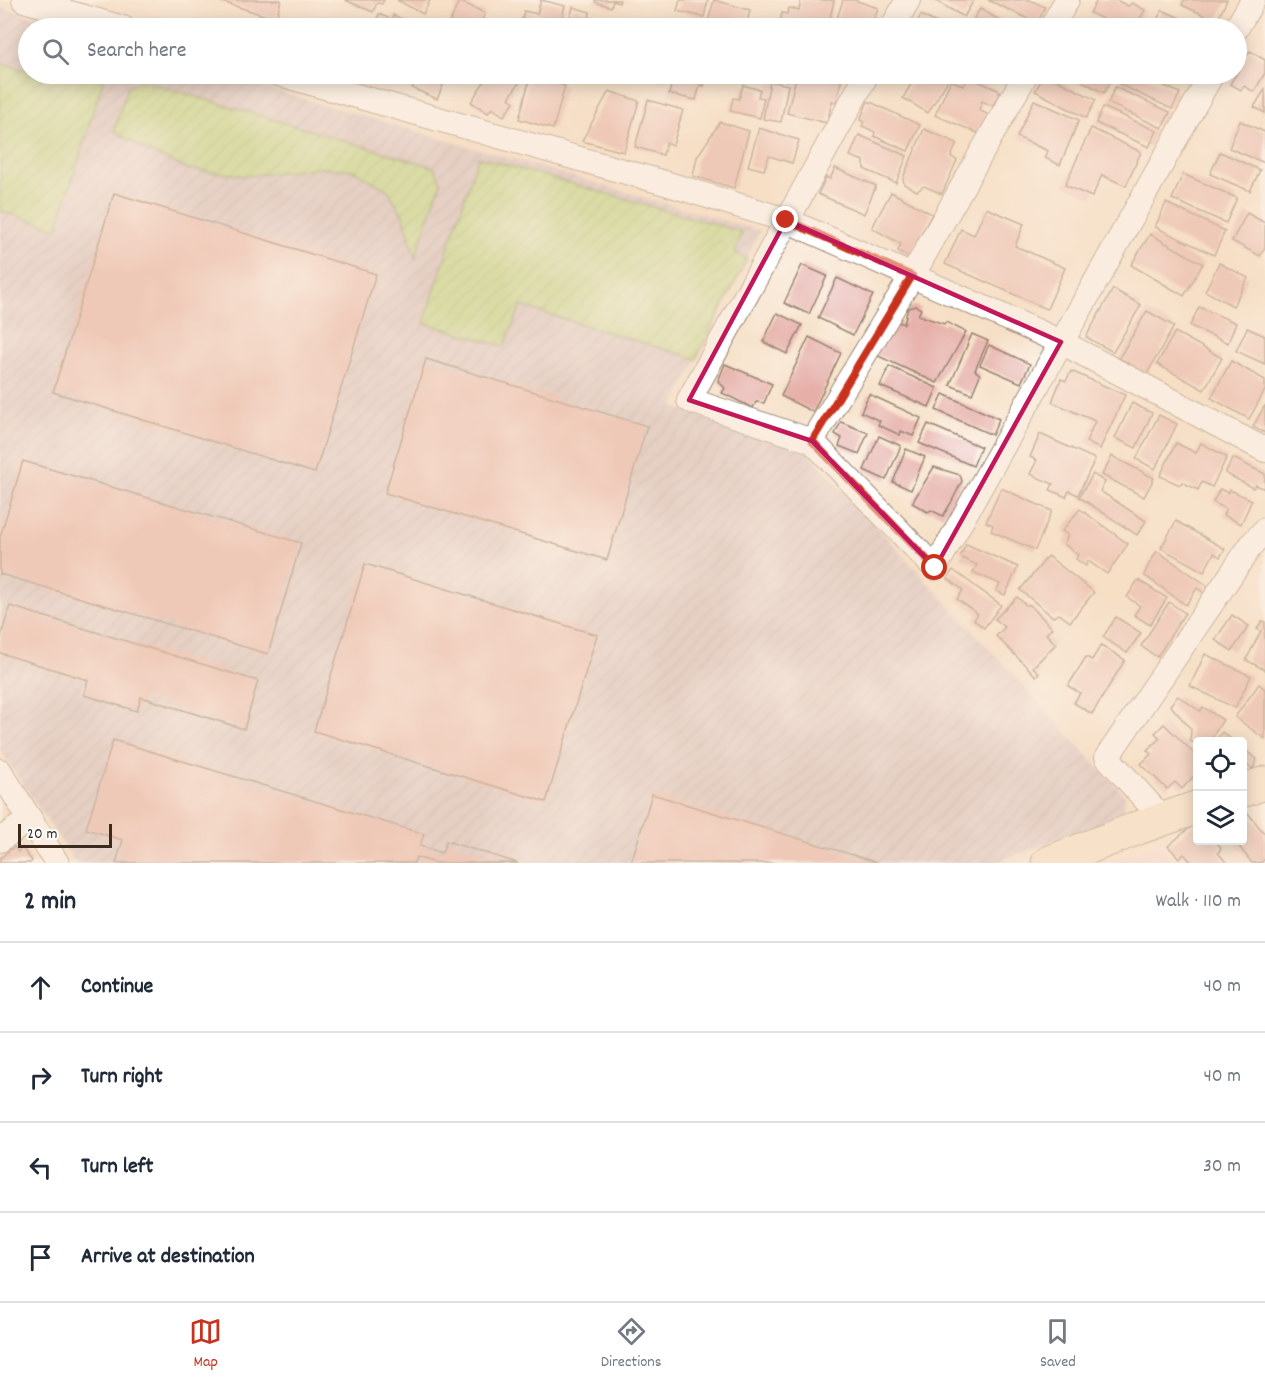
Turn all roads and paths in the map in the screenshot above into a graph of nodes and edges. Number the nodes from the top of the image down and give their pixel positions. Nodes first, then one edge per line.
1 (24, 0) edge
2 (908, 0) edge
3 (1067, 0) edge
4 (1253, 0) edge
5 (88, 18) edge
6 (898, 18) edge
7 (1057, 18) edge
8 (1242, 18) edge
9 (314, 84) edge
10 (861, 84) edge
11 (1020, 84) edge
12 (1206, 84) edge
13 (786, 220) junction
14 (912, 276) junction
15 (1061, 342) junction
16 (812, 441) junction
17 (1265, 450) edge
18 (1265, 530) edge
19 (0, 771) edge
20 (1265, 783) edge
21 (1245, 791) edge
22 (1193, 808) edge
23 (30, 819) junction
24 (1163, 819) junction
25 (0, 840) edge
26 (57, 863) edge
27 (1048, 863) edge

1 - 5 street
2 - 6 street
3 - 7 street
4 - 8 street
9 - 13 street
10 - 13 street
11 - 14 street
12 - 15 street
13 - 14 street
13 - 16 street
14 - 15 street
14 - 16 street
15 - 16 street
15 - 17 street
18 - 24 street
19 - 23 street
20 - 21 street
22 - 24 street
23 - 25 street
23 - 26 street
24 - 27 street

